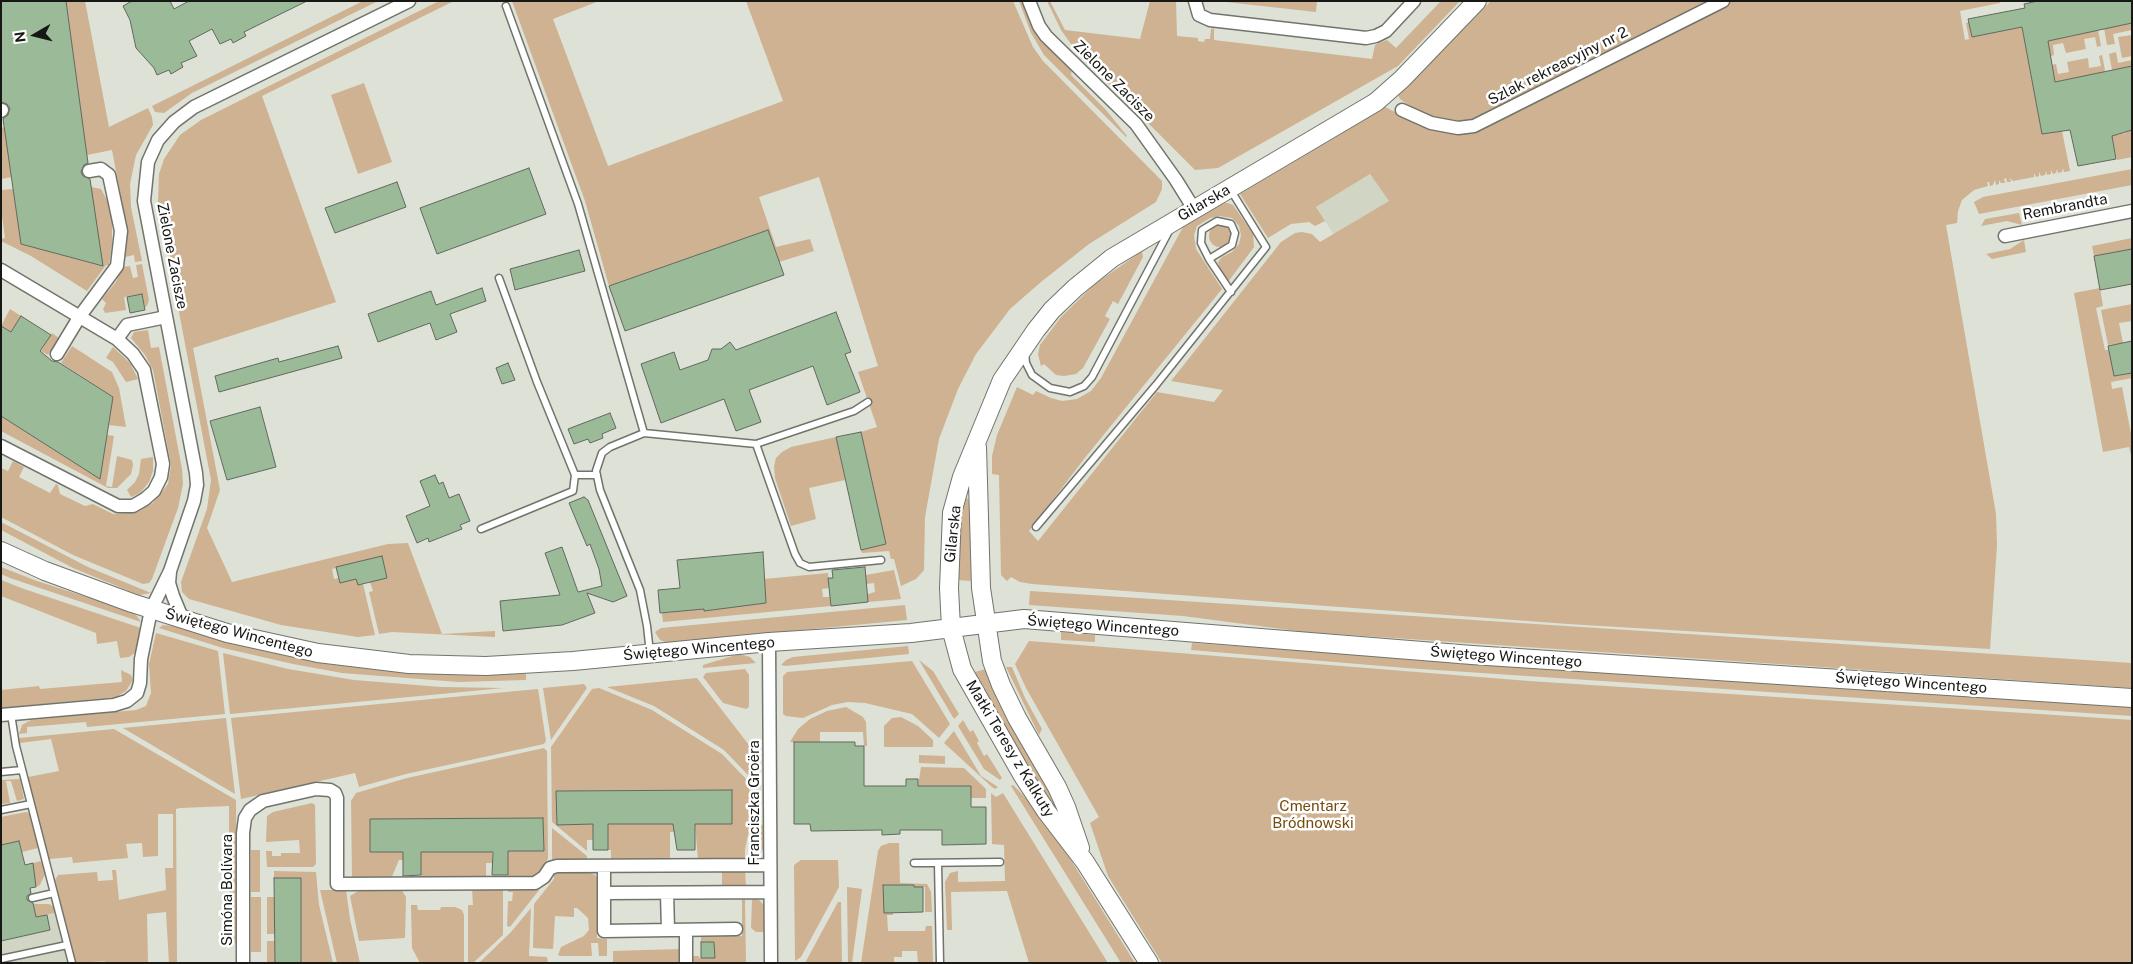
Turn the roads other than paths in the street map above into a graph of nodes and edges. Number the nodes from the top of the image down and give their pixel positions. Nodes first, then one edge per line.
1 (409, 1) edge
2 (1029, 1) edge
3 (1195, 1) edge
4 (1414, 1) edge
5 (1477, 1) edge
6 (1723, 1) edge
7 (506, 6) dead end
8 (1402, 110) dead end
9 (89, 171) dead end
10 (1229, 188) junction
11 (1194, 209) junction
12 (2132, 211) edge
13 (1174, 221) junction
14 (2005, 236) dead end
15 (1208, 259) junction
16 (1, 270) edge
17 (499, 278) dead end
18 (1231, 292) junction
19 (80, 316) junction
20 (166, 317) junction
21 (117, 339) junction
22 (1026, 344) junction
23 (58, 354) dead end
24 (868, 402) dead end
25 (644, 432) junction
26 (756, 444) junction
27 (977, 444) junction
28 (1, 446) edge
29 (575, 475) junction
30 (597, 475) junction
31 (1036, 528) dead end
32 (480, 529) dead end
33 (1, 550) edge
34 (881, 560) dead end
35 (170, 571) junction
36 (151, 610) junction
37 (183, 620) junction
38 (986, 624) junction
39 (951, 628) junction
40 (769, 642) junction
41 (650, 654) junction
42 (2132, 698) edge
43 (6, 715) edge
44 (22, 770) junction
45 (1, 772) edge
46 (31, 804) junction
47 (1, 810) edge
48 (1000, 862) dead end
49 (1085, 862) junction
50 (914, 863) dead end
51 (938, 863) junction
52 (770, 865) junction
53 (604, 866) junction
54 (770, 892) junction
55 (54, 893) junction
56 (604, 893) junction
57 (667, 893) junction
58 (32, 898) dead end
59 (736, 929) dead end
60 (668, 930) junction
61 (686, 930) junction
62 (67, 945) junction
63 (1, 958) edge
64 (72, 963) edge
65 (243, 963) edge
66 (686, 963) edge
67 (771, 963) edge
68 (940, 963) edge
69 (1149, 963) edge

1 - 20 street, Zielone Zacisze
2 - 11 street, Zielone Zacisze
3 - 4 street
5 - 10 street, Gilarska
6 - 8 street, Szlak rekreacyjny nr 2
7 - 25 lane
9 - 19 street
10 - 11 street, Gilarska
10 - 18 lane
11 - 13 street, Gilarska
12 - 14 street, Rembrandta
13 - 22 street, Gilarska
13 - 22 lane
15 - 15 lane
15 - 18 lane
16 - 19 street
17 - 29 lane
18 - 31 lane
19 - 21 street
19 - 23 street
20 - 21 street
20 - 35 street, Zielone Zacisze
21 - 28 street
22 - 27 street, Gilarska
24 - 26 lane
25 - 26 lane
25 - 30 lane
26 - 34 lane
27 - 38 street, Gilarska
27 - 39 street, Gilarska
29 - 30 lane
29 - 32 lane
30 - 41 lane
33 - 36 street, Świętego Wincentego
35 - 36 street, Zielone Zacisze
35 - 37 street, Zielone Zacisze
36 - 37 street, Świętego Wincentego
36 - 43 street, Zielone Zacisze
37 - 41 street, Świętego Wincentego
38 - 39 street, Świętego Wincentego
38 - 42 street, Świętego Wincentego
38 - 49 street, Matki Teresy z Kalkuty
39 - 40 street, Świętego Wincentego
39 - 49 street, Matki Teresy z Kalkuty
40 - 41 street, Świętego Wincentego
40 - 52 street, Franciszka Groëra
43 - 44 lane
44 - 45 lane
44 - 46 lane
46 - 47 lane
46 - 55 lane
48 - 51 lane
49 - 69 street, Matki Teresy z Kalkuty
50 - 51 lane
51 - 68 lane
52 - 53 street
52 - 54 street, Franciszka Groëra
53 - 56 street
53 - 65 street, Simóna Bolívara
54 - 57 street
54 - 67 street, Franciszka Groëra
55 - 58 lane
55 - 62 lane
56 - 57 street
56 - 60 street
57 - 60 street
59 - 61 street
60 - 61 street
61 - 66 street
62 - 63 lane
62 - 64 lane

